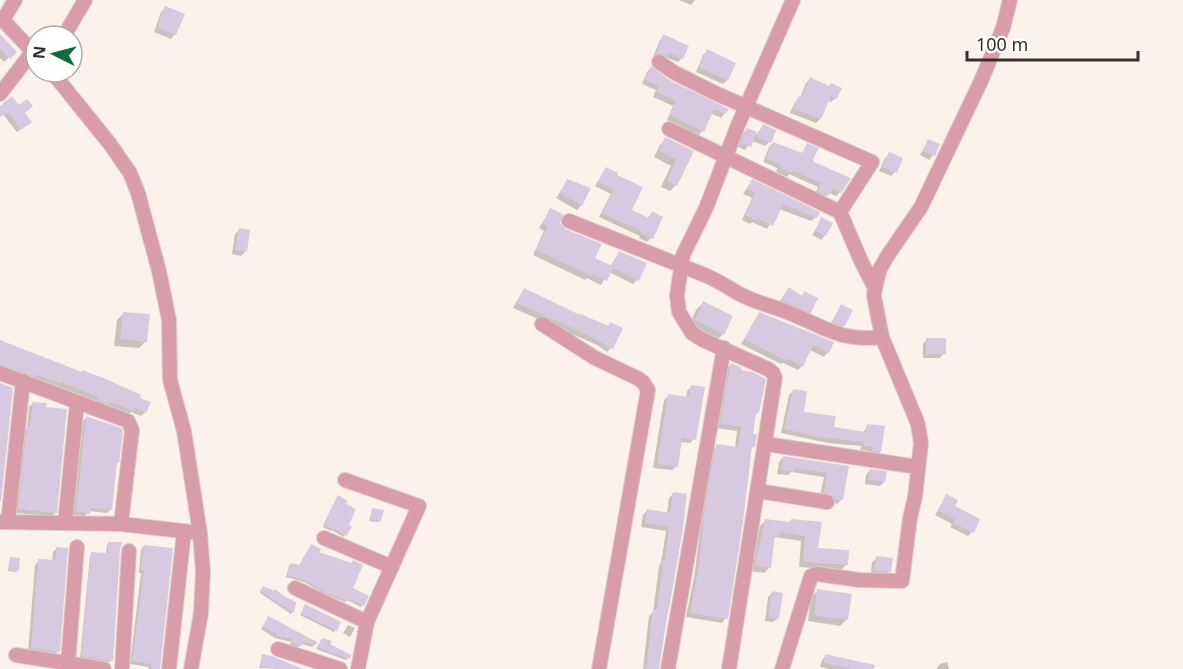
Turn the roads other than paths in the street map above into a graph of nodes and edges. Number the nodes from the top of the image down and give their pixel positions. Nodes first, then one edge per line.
1 (15, 0) edge
2 (85, 0) edge
3 (793, 0) edge
4 (1010, 0) edge
5 (2, 18) edge
6 (71, 24) edge
7 (24, 42) edge
8 (659, 62) dead end
9 (24, 65) edge
10 (62, 84) edge
11 (0, 94) edge
12 (747, 106) junction
13 (669, 129) dead end
14 (728, 156) junction
15 (840, 212) junction
16 (569, 220) dead end
17 (681, 266) junction
18 (874, 288) junction
19 (542, 324) dead end
20 (882, 337) junction
21 (724, 348) junction
22 (0, 373) edge
23 (23, 381) junction
24 (77, 403) junction
25 (765, 444) junction
26 (918, 467) junction
27 (345, 480) dead end
28 (758, 491) junction
29 (826, 502) dead end
30 (4, 522) edge
31 (65, 523) junction
32 (121, 524) junction
33 (184, 532) junction
34 (200, 533) junction
35 (324, 538) dead end
36 (77, 547) dead end
37 (129, 550) dead end
38 (392, 567) junction
39 (295, 588) dead end
40 (367, 622) junction
41 (278, 649) dead end
42 (788, 650) junction
43 (16, 655) dead end
44 (68, 664) junction
45 (104, 669) edge
46 (122, 669) edge
47 (169, 669) edge
48 (191, 669) edge
49 (340, 669) edge
50 (358, 669) edge
51 (599, 669) edge
52 (668, 669) edge
53 (729, 669) edge
54 (782, 669) edge
55 (788, 669) edge

1 - 5 street
2 - 6 street
3 - 12 street
4 - 18 street
5 - 7 street
8 - 12 street
9 - 11 street
10 - 34 street
12 - 14 street
12 - 15 street
13 - 14 street
14 - 15 street
14 - 17 street
15 - 18 street
16 - 17 street
17 - 20 street
17 - 21 street
18 - 20 street
19 - 51 street
20 - 26 street
21 - 25 street
21 - 52 street
22 - 23 street
23 - 24 street
23 - 30 street
24 - 31 street
24 - 32 street
25 - 26 street
25 - 28 street
26 - 42 street
27 - 38 street
28 - 29 street
28 - 53 street
30 - 31 street
31 - 32 street
32 - 33 street
33 - 34 street
33 - 47 street
34 - 48 street
35 - 38 street
36 - 44 street
37 - 46 street
38 - 40 street
39 - 40 street
40 - 50 street
41 - 49 street
42 - 54 street
42 - 55 street
43 - 44 street
44 - 45 street

